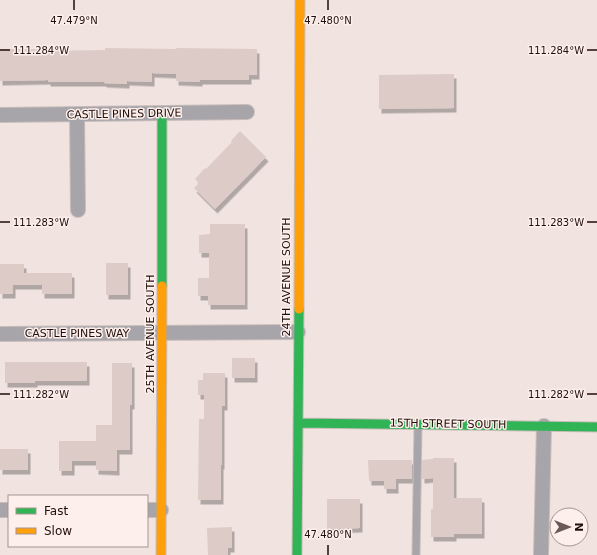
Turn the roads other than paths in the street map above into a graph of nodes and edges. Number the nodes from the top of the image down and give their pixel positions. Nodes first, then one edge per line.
1 (300, 0) edge
2 (247, 112) dead end
3 (162, 113) junction
4 (77, 114) junction
5 (0, 115) edge
6 (78, 210) dead end
7 (298, 332) junction
8 (162, 333) junction
9 (0, 334) edge
10 (299, 422) junction
11 (418, 424) junction
12 (544, 426) junction
13 (597, 426) edge
14 (154, 510) edge
15 (161, 555) edge
16 (297, 555) edge
17 (416, 555) edge
18 (541, 555) edge

1 - 7 street, 24TH AVENUE SOUTH
2 - 3 street, CASTLE PINES DRIVE
3 - 4 street, CASTLE PINES DRIVE
3 - 8 street, 25TH AVENUE SOUTH
4 - 5 street, CASTLE PINES DRIVE
4 - 6 street
7 - 8 street, CASTLE PINES WAY
7 - 10 street, 24TH AVENUE SOUTH
8 - 9 street, CASTLE PINES WAY
8 - 14 street, 25TH AVENUE SOUTH
10 - 11 street, 15TH STREET SOUTH
10 - 16 street, 24TH AVENUE SOUTH
11 - 12 street, 15TH STREET SOUTH
11 - 17 lane
12 - 13 street, 15TH STREET SOUTH
12 - 18 street
14 - 15 street, 25TH AVENUE SOUTH

